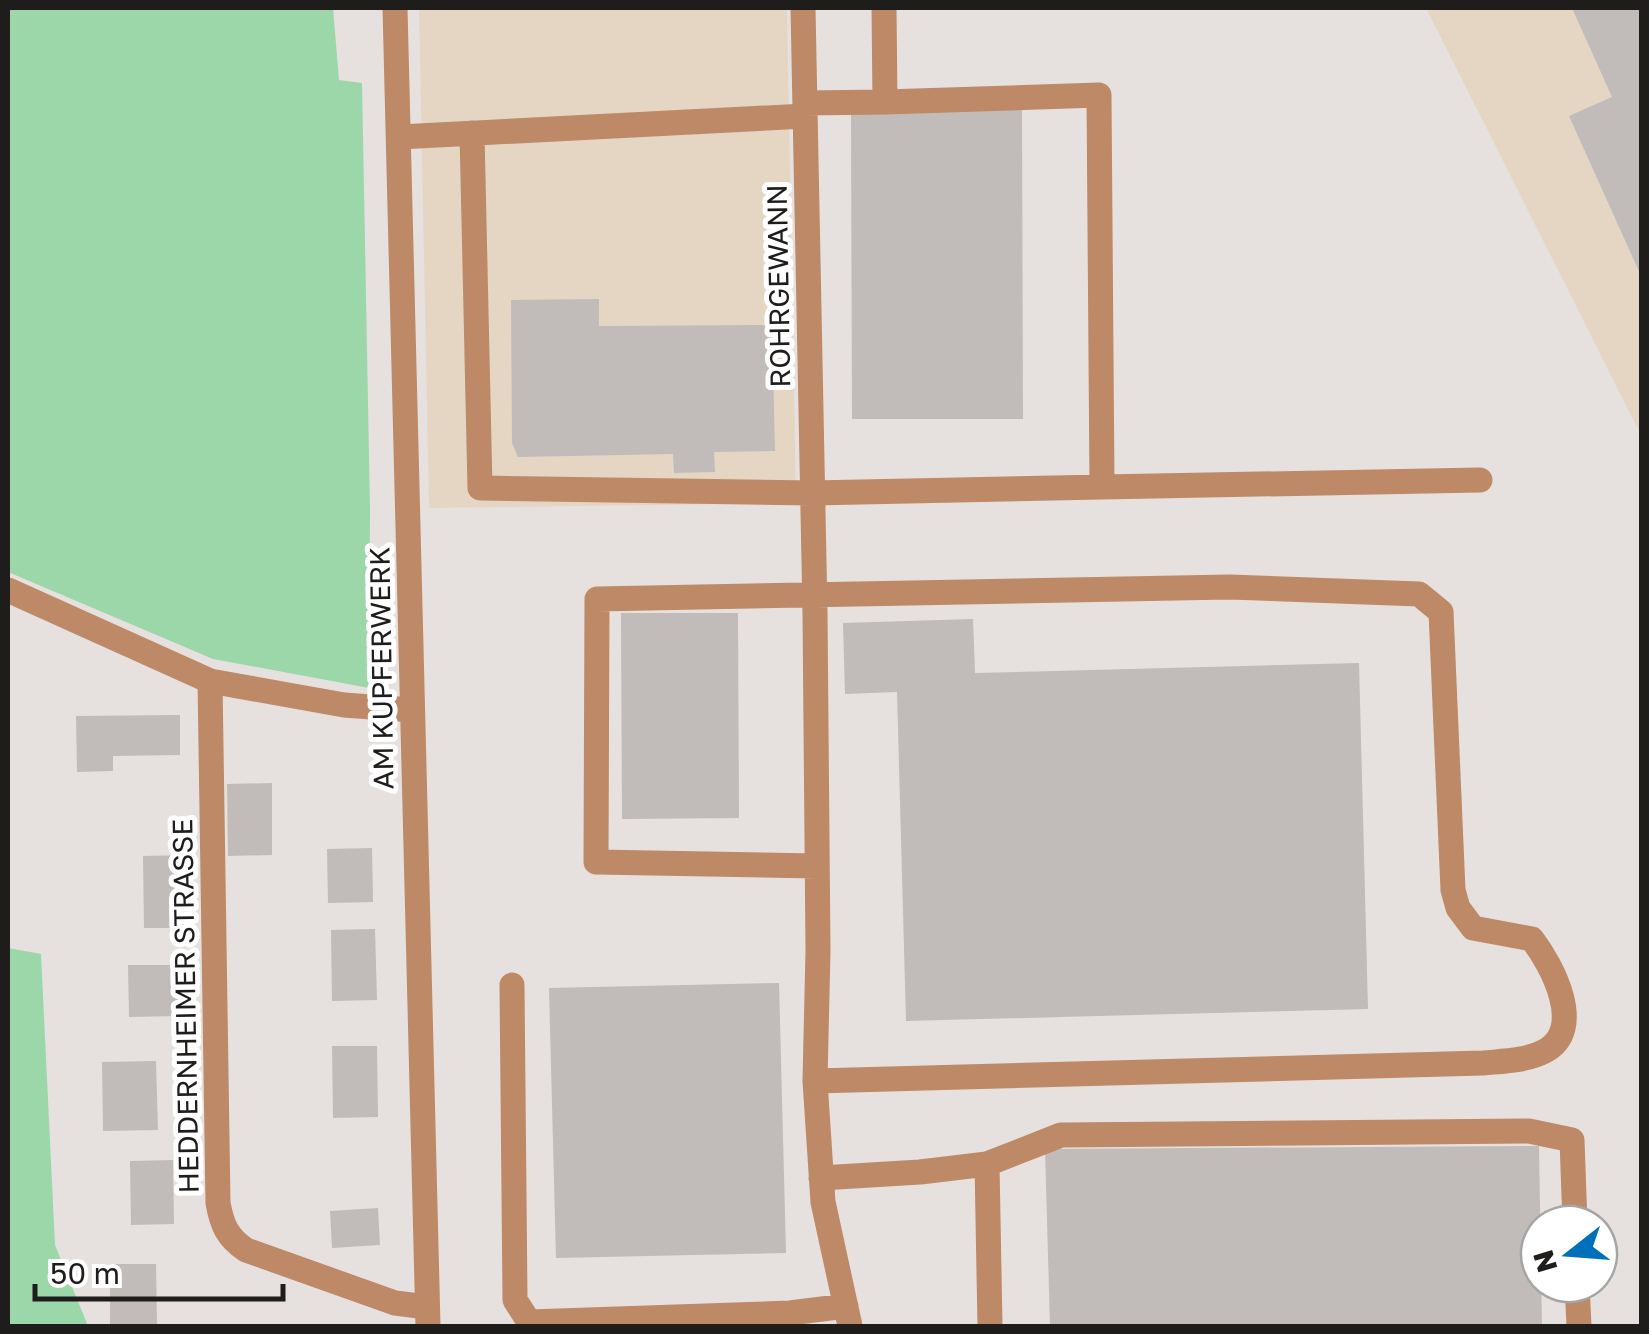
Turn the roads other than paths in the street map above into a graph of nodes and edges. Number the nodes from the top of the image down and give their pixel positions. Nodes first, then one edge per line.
1 (395, 8) edge
2 (802, 8) edge
3 (884, 8) edge
4 (885, 102) junction
5 (804, 110) junction
6 (472, 134) junction
7 (399, 138) junction
8 (1480, 480) dead end
9 (1102, 487) junction
10 (812, 493) junction
11 (8, 590) edge
12 (814, 593) junction
13 (210, 681) junction
14 (411, 710) junction
15 (817, 866) junction
16 (512, 986) dead end
17 (815, 1081) junction
18 (987, 1164) junction
19 (820, 1178) junction
20 (1574, 1204) edge
21 (848, 1316) edge
22 (428, 1317) edge
23 (990, 1326) edge

1 - 7 street, AM KUPFERWERK
2 - 5 street, ROHRGEWANN
3 - 4 street
4 - 5 street
4 - 9 street
5 - 6 street
5 - 10 street, ROHRGEWANN
6 - 7 street
6 - 10 street
7 - 14 street, AM KUPFERWERK
8 - 9 street
9 - 10 street
10 - 12 street, ROHRGEWANN
11 - 13 street
12 - 15 street
12 - 15 street
12 - 17 street
13 - 14 street
13 - 22 street, HEDDERNHEIMER STRASSE
14 - 22 street, AM KUPFERWERK
15 - 17 street
16 - 21 street
17 - 19 street
18 - 19 street
18 - 20 street
18 - 23 street
19 - 21 street

